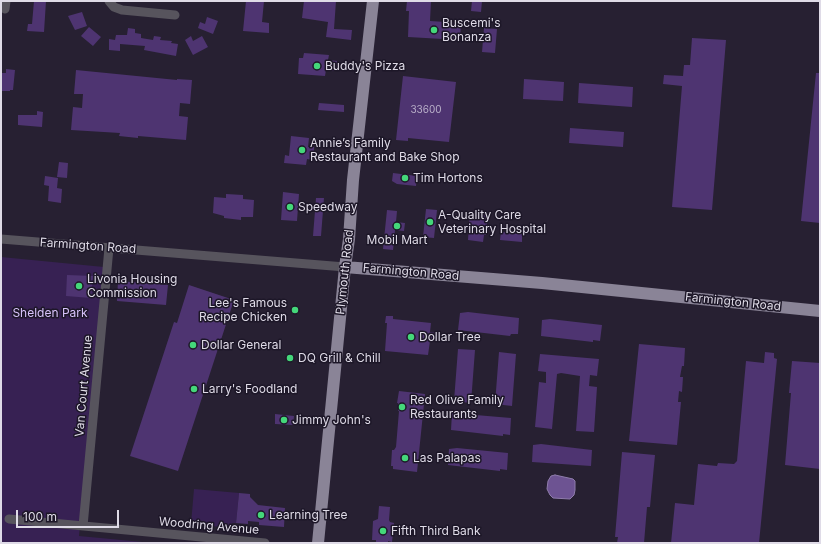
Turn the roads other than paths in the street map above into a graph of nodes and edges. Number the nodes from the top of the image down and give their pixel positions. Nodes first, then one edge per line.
1 (110, 1) edge
2 (373, 1) edge
3 (176, 15) dead end
4 (1, 239) edge
5 (109, 248) junction
6 (344, 267) junction
7 (820, 311) edge
8 (9, 519) dead end
9 (84, 526) junction
10 (265, 543) edge
11 (318, 543) edge

1 - 3 street
2 - 6 main road, Plymouth Road
4 - 5 street, Farmington Road
5 - 6 street, Farmington Road
5 - 9 street, Van Court Avenue
6 - 7 main road, Farmington Road
6 - 11 main road, Plymouth Road
8 - 9 street, Woodring Avenue
9 - 10 street, Woodring Avenue

